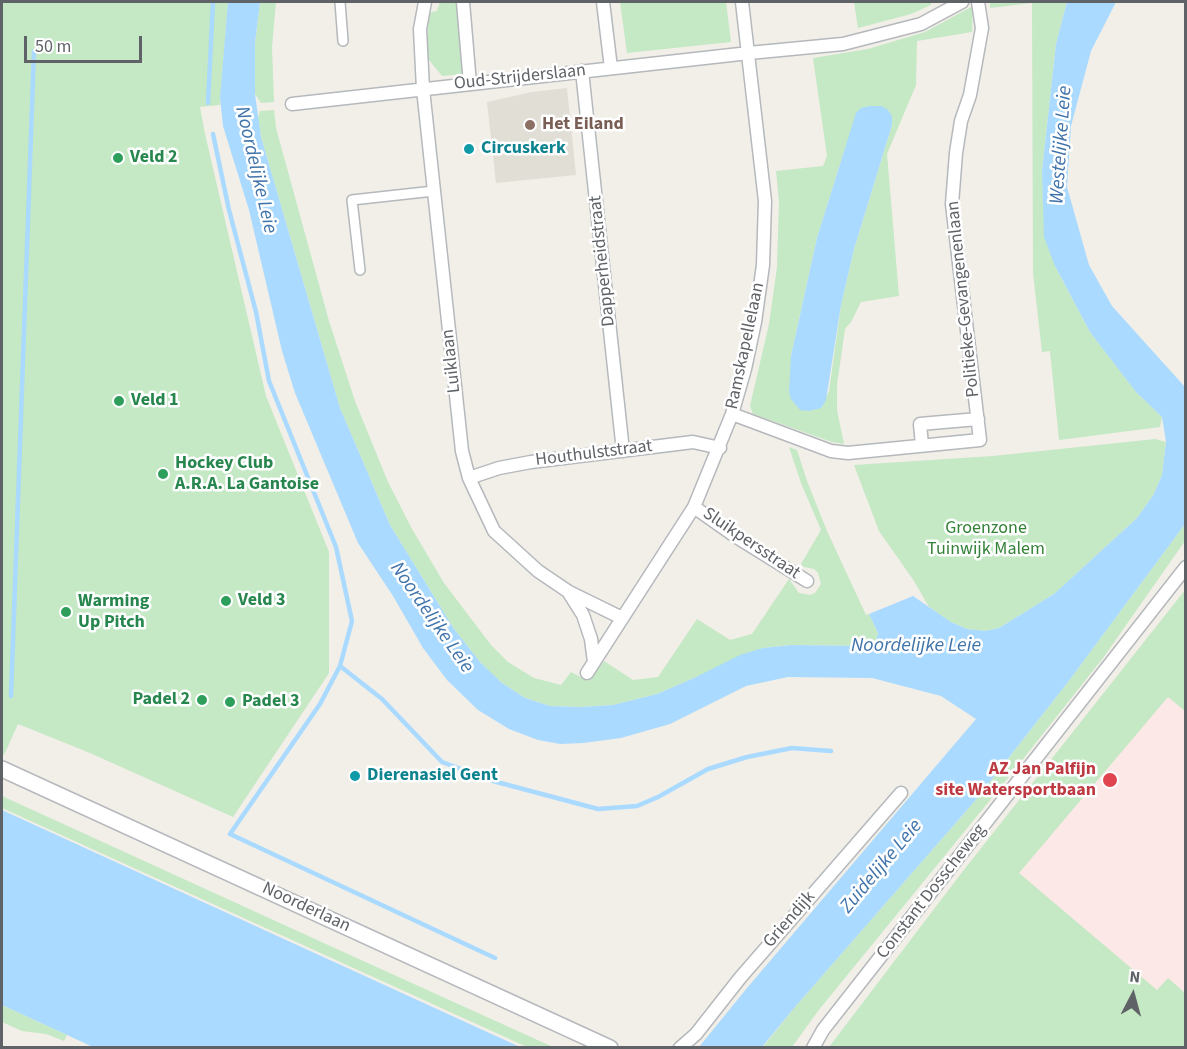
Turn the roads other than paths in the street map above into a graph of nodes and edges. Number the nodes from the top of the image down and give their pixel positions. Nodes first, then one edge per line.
1 (340, 2) edge
2 (425, 2) edge
3 (463, 2) edge
4 (603, 2) edge
5 (742, 2) edge
6 (962, 2) edge
7 (978, 2) edge
8 (343, 41) dead end
9 (749, 53) junction
10 (611, 68) junction
11 (582, 72) junction
12 (470, 84) junction
13 (423, 89) junction
14 (292, 104) dead end
15 (434, 191) junction
16 (360, 270) dead end
17 (732, 414) junction
18 (978, 419) junction
19 (922, 445) junction
20 (720, 448) junction
21 (623, 451) junction
22 (469, 478) junction
23 (694, 507) junction
24 (1185, 567) edge
25 (807, 581) dead end
26 (569, 592) junction
27 (622, 618) junction
28 (594, 662) junction
29 (587, 673) dead end
30 (2, 770) edge
31 (901, 793) dead end
32 (610, 1047) edge
33 (680, 1047) edge
34 (813, 1047) edge

1 - 8 street
2 - 13 street, Luiklaan
3 - 12 street
4 - 10 street
5 - 9 street, Ramskapellelaan
6 - 9 street, Oud-Strijderslaan
7 - 18 street, Politieke-Gevangenenlaan
9 - 10 street, Oud-Strijderslaan
9 - 17 street, Ramskapellelaan
10 - 11 street, Oud-Strijderslaan
11 - 12 street, Oud-Strijderslaan
11 - 21 street, Dapperheidstraat
12 - 13 street, Oud-Strijderslaan
13 - 14 street, Oud-Strijderslaan
13 - 15 street, Luiklaan
15 - 16 street
15 - 22 street, Luiklaan
17 - 19 street
17 - 20 street, Ramskapellelaan
18 - 19 street
18 - 19 street
20 - 21 street, Houthulststraat
20 - 23 street, Ramskapellelaan
21 - 22 street, Houthulststraat
22 - 26 street, Luiklaan
23 - 25 street, Sluikpersstraat
23 - 27 street, Ramskapellelaan
24 - 34 street, Constant Dosscheweg
26 - 27 street, Luiklaan
26 - 28 street, Luiklaan
27 - 28 street, Ramskapellelaan
28 - 29 street, Ramskapellelaan
30 - 32 street, Noorderlaan
31 - 33 street, Griendijk

